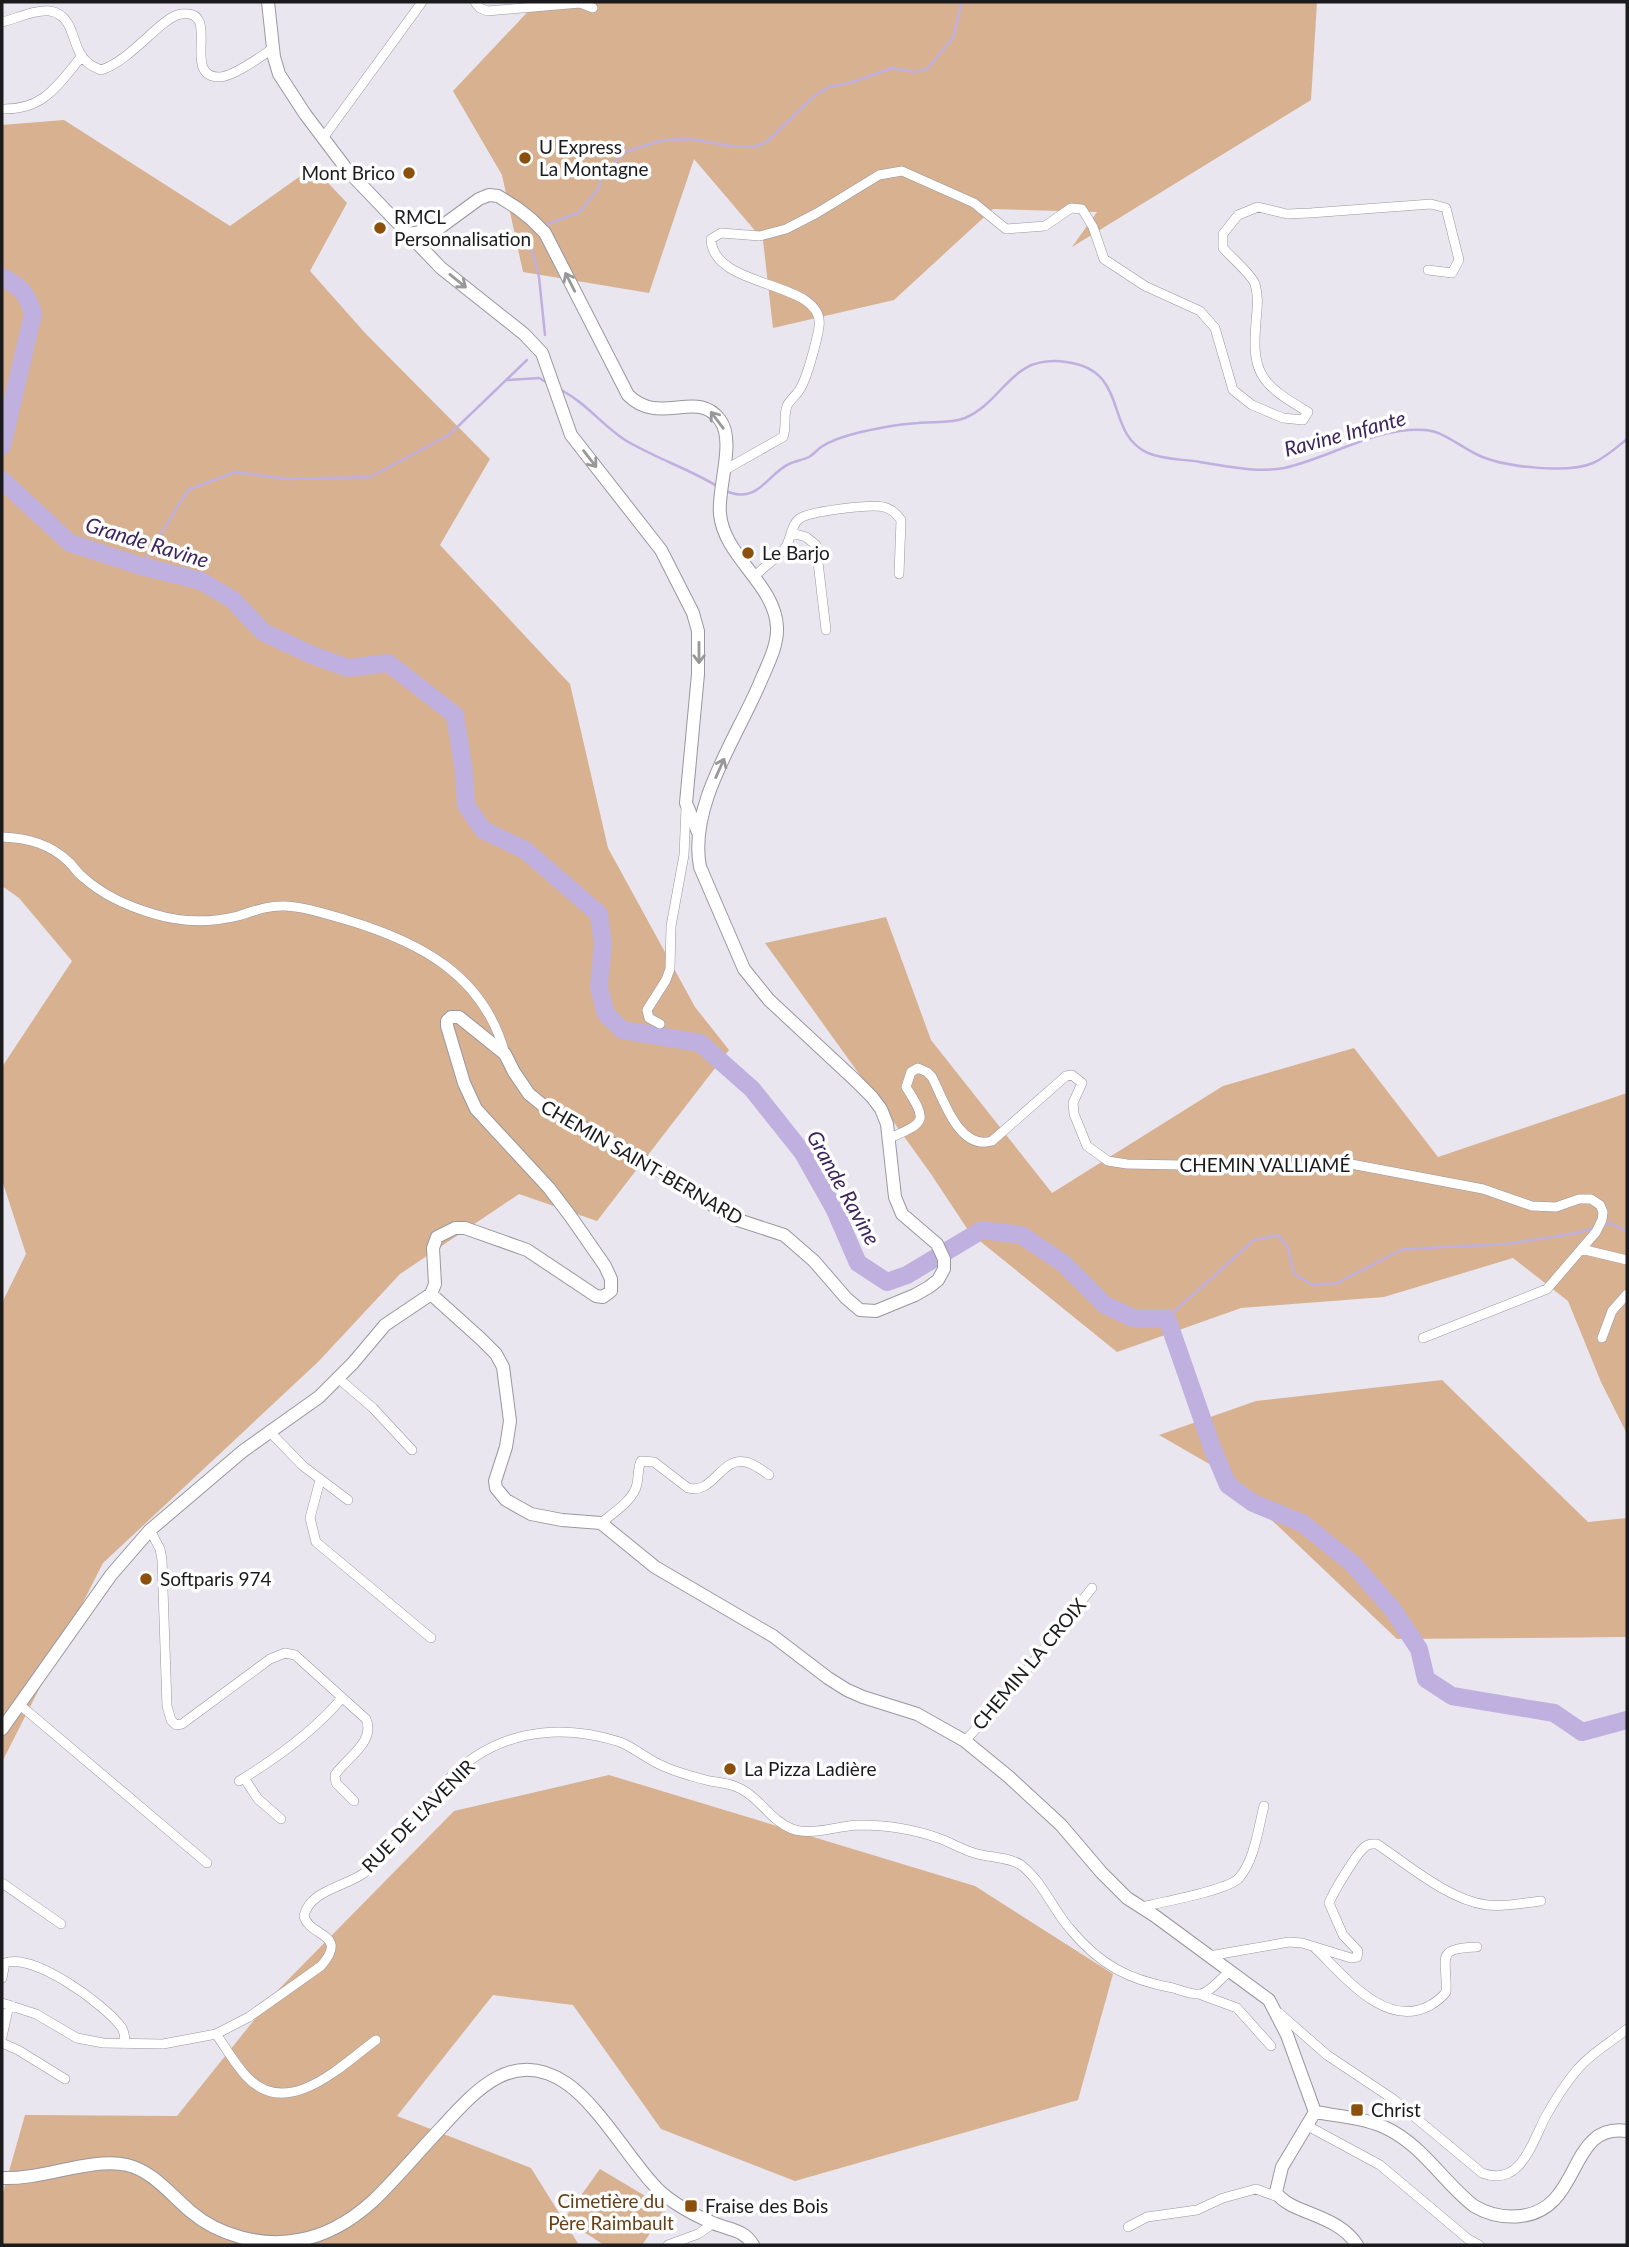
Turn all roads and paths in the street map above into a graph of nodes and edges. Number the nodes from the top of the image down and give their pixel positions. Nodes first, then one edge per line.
1 (31, 2) edge
2 (268, 2) edge
3 (422, 2) edge
4 (475, 2) edge
5 (593, 8) dead end
6 (40, 12) junction
7 (2, 22) edge
8 (272, 49) junction
9 (82, 56) junction
10 (2, 108) edge
11 (323, 138) junction
12 (409, 234) junction
13 (1429, 270) dead end
14 (723, 471) junction
15 (792, 534) junction
16 (899, 574) dead end
17 (754, 578) junction
18 (826, 630) dead end
19 (708, 797) junction
20 (686, 803) junction
21 (698, 832) junction
22 (2, 837) edge
23 (660, 1024) dead end
24 (505, 1054) junction
25 (888, 1139) junction
26 (1581, 1249) junction
27 (1627, 1260) edge
28 (431, 1294) junction
29 (1627, 1294) edge
30 (1423, 1338) dead end
31 (1602, 1338) dead end
32 (338, 1378) junction
33 (269, 1431) junction
34 (412, 1450) dead end
35 (769, 1475) dead end
36 (320, 1480) junction
37 (348, 1500) dead end
38 (601, 1523) junction
39 (150, 1530) junction
40 (1092, 1588) dead end
41 (431, 1638) dead end
42 (342, 1698) junction
43 (20, 1705) junction
44 (2, 1729) edge
45 (965, 1741) junction
46 (354, 1801) dead end
47 (1264, 1806) dead end
48 (281, 1819) dead end
49 (207, 1863) dead end
50 (2, 1883) edge
51 (1541, 1901) dead end
52 (1140, 1907) junction
53 (61, 1924) dead end
54 (1314, 1947) junction
55 (1477, 1947) dead end
56 (1209, 1956) junction
57 (1230, 1971) junction
58 (2, 1978) edge
59 (1199, 1994) junction
60 (5, 2004) edge
61 (1275, 2009) junction
62 (1627, 2029) edge
63 (216, 2034) junction
64 (2, 2038) edge
65 (376, 2040) dead end
66 (2, 2043) edge
67 (125, 2044) junction
68 (1271, 2046) dead end
69 (65, 2079) dead end
70 (1315, 2112) junction
71 (1306, 2125) junction
72 (1627, 2131) edge
73 (2, 2178) edge
74 (1279, 2197) junction
75 (714, 2223) junction
76 (1128, 2227) dead end
77 (668, 2245) edge
78 (753, 2245) edge
79 (1357, 2245) edge
80 (1479, 2245) edge

1 - 6 street
2 - 8 street
3 - 11 street
4 - 5 street
6 - 7 street
6 - 9 street
8 - 9 street
8 - 11 street
9 - 10 street
11 - 12 street
14 -> 12 street
12 -> 20 street
13 - 14 street
14 - 17 street
15 - 16 street
15 - 17 street
15 - 18 street
19 -> 17 street
19 - 20 street
19 - 21 street
20 - 21 street
20 - 23 street
21 - 25 street
22 - 24 street, CHEMIN SAINT-BERNARD
24 - 25 street, CHEMIN SAINT-BERNARD
24 - 28 street
25 - 26 street, CHEMIN VALLIAMÉ
26 - 27 street
26 - 30 street, CHEMIN VALLIAMÉ
28 - 32 street
28 - 38 street
29 - 31 street
32 - 33 street
32 - 34 street
33 - 36 street
33 - 39 street
35 - 38 street
36 - 37 street
36 - 41 street
38 - 45 street
39 - 42 street
39 - 43 street
40 - 45 street, CHEMIN LA CROIX
42 - 46 street
42 - 48 street
43 - 44 street
43 - 49 street
45 - 52 street
47 - 52 street
50 - 53 street
51 - 54 street
52 - 56 street
54 - 55 street
54 - 56 street
56 - 57 street
57 - 59 street
57 - 61 street
58 - 67 street
59 - 63 street, RUE DE L'AVENIR
59 - 68 street
60 - 64 street, RUE DE L'AVENIR
60 - 67 street, RUE DE L'AVENIR
61 - 62 street
61 - 70 street
63 - 65 street
63 - 67 street, RUE DE L'AVENIR
66 - 69 street
70 - 71 street
70 - 72 street
71 - 74 street
71 - 80 street
73 - 75 street
74 - 76 street
74 - 79 street
75 - 77 street
75 - 78 street

